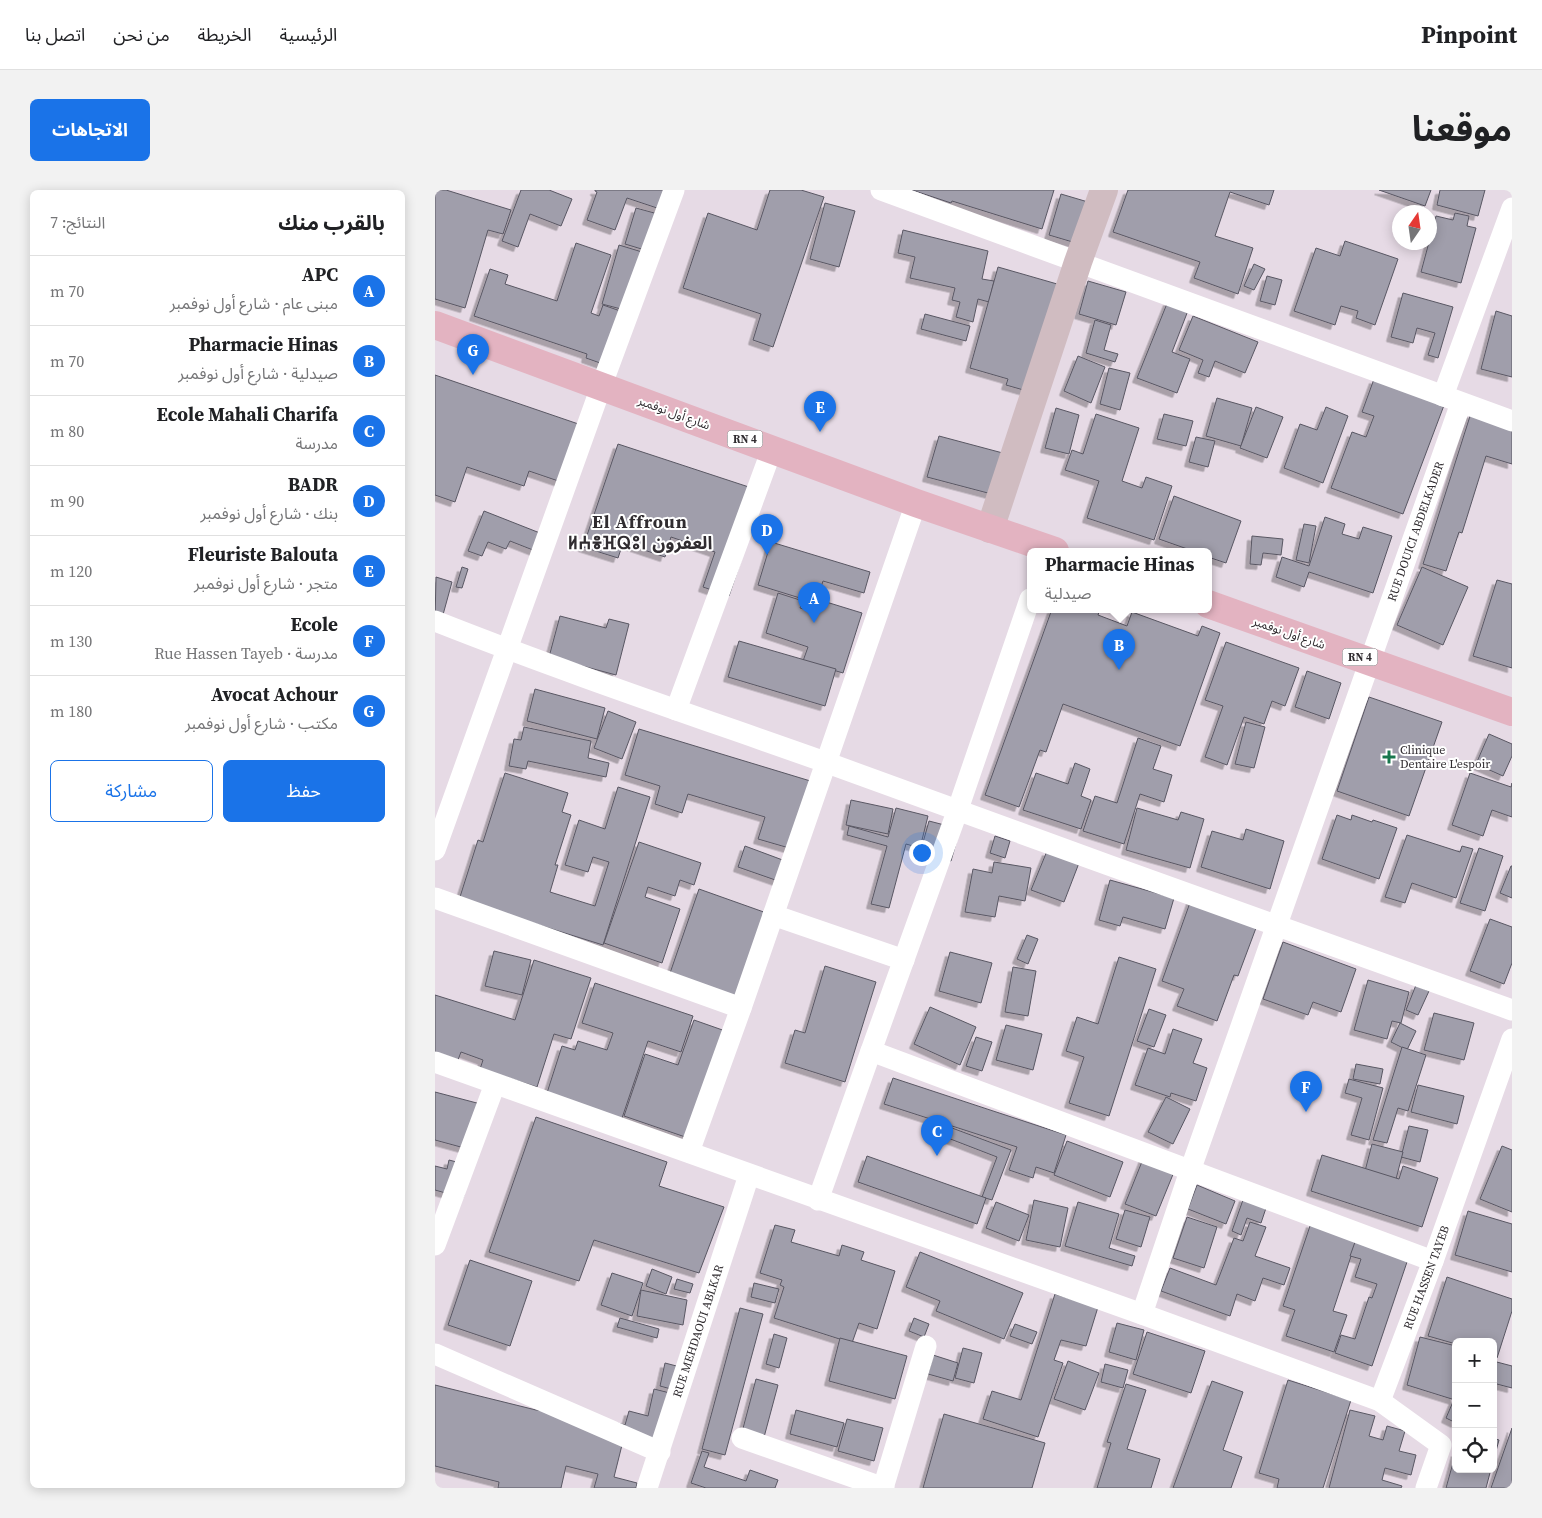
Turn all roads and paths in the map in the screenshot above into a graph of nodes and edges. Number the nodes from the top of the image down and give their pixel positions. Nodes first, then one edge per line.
1 (674, 190) edge
2 (881, 190) edge
3 (1104, 190) edge
4 (1512, 208) edge
5 (1078, 262) junction
6 (435, 325) edge
7 (601, 387) junction
8 (1452, 400) junction
9 (1512, 421) edge
10 (773, 449) junction
11 (917, 503) junction
12 (990, 529) junction
13 (1044, 548) edge
14 (1212, 605) edge
15 (1027, 608) edge
16 (435, 622) edge
17 (506, 649) junction
18 (1370, 661) junction
19 (676, 710) junction
20 (1512, 712) edge
21 (825, 763) junction
22 (957, 812) junction
23 (435, 850) edge
24 (435, 898) edge
25 (773, 915) junction
26 (1277, 927) junction
27 (904, 960) junction
28 (741, 1008) junction
29 (1512, 1010) edge
30 (1512, 1039) edge
31 (871, 1051) junction
32 (435, 1062) edge
33 (495, 1084) junction
34 (689, 1152) junction
35 (1190, 1171) junction
36 (749, 1175) junction
37 (818, 1200) junction
38 (435, 1245) edge
39 (1433, 1261) junction
40 (1142, 1314) junction
41 (926, 1346) dead end
42 (435, 1354) edge
43 (1380, 1400) junction
44 (742, 1438) dead end
45 (659, 1452) junction
46 (648, 1488) edge
47 (884, 1488) edge
48 (1426, 1488) edge

1 - 7 street
2 - 5 street
3 - 5 main road
4 - 8 street, RUE DOUICI ABDELKADER
5 - 8 street
5 - 12 main road
6 - 7 main road, شارع أول نوفمبر / RN 4
7 - 10 main road, شارع أول نوفمبر / RN 4
7 - 17 street
8 - 9 street
8 - 18 street, RUE DOUICI ABDELKADER
10 - 11 main road, شارع أول نوفمبر / RN 4
10 - 19 street
11 - 12 main road, شارع أول نوفمبر / RN 4
11 - 21 street
12 - 13 main road, شارع أول نوفمبر / RN 4
14 - 18 main road, شارع أول نوفمبر / RN 4
15 - 22 street
16 - 17 street
17 - 19 street
17 - 23 street
18 - 20 main road, شارع أول نوفمبر / RN 4
18 - 26 street, RUE DOUICI ABDELKADER
19 - 21 street
21 - 22 street
21 - 25 street
22 - 26 street
22 - 27 street
24 - 28 street
25 - 27 street
25 - 28 street
26 - 29 street
26 - 35 street, RUE DOUICI ABDELKADER
27 - 31 street
28 - 34 street
30 - 39 street, RUE HASSEN TAYEB
31 - 35 street
31 - 37 street
32 - 33 street
33 - 34 street
33 - 38 street
34 - 36 street
35 - 39 street
35 - 40 street, RUE DOUICI ABDELKADER
36 - 37 street
36 - 45 street, RUE MEHDAOUI ABLKAR
37 - 40 street
39 - 43 street, RUE HASSEN TAYEB
40 - 43 street
41 - 47 street
42 - 45 street
43 - 48 street
44 - 47 street
45 - 46 street, RUE MEHDAOUI ABLKAR

